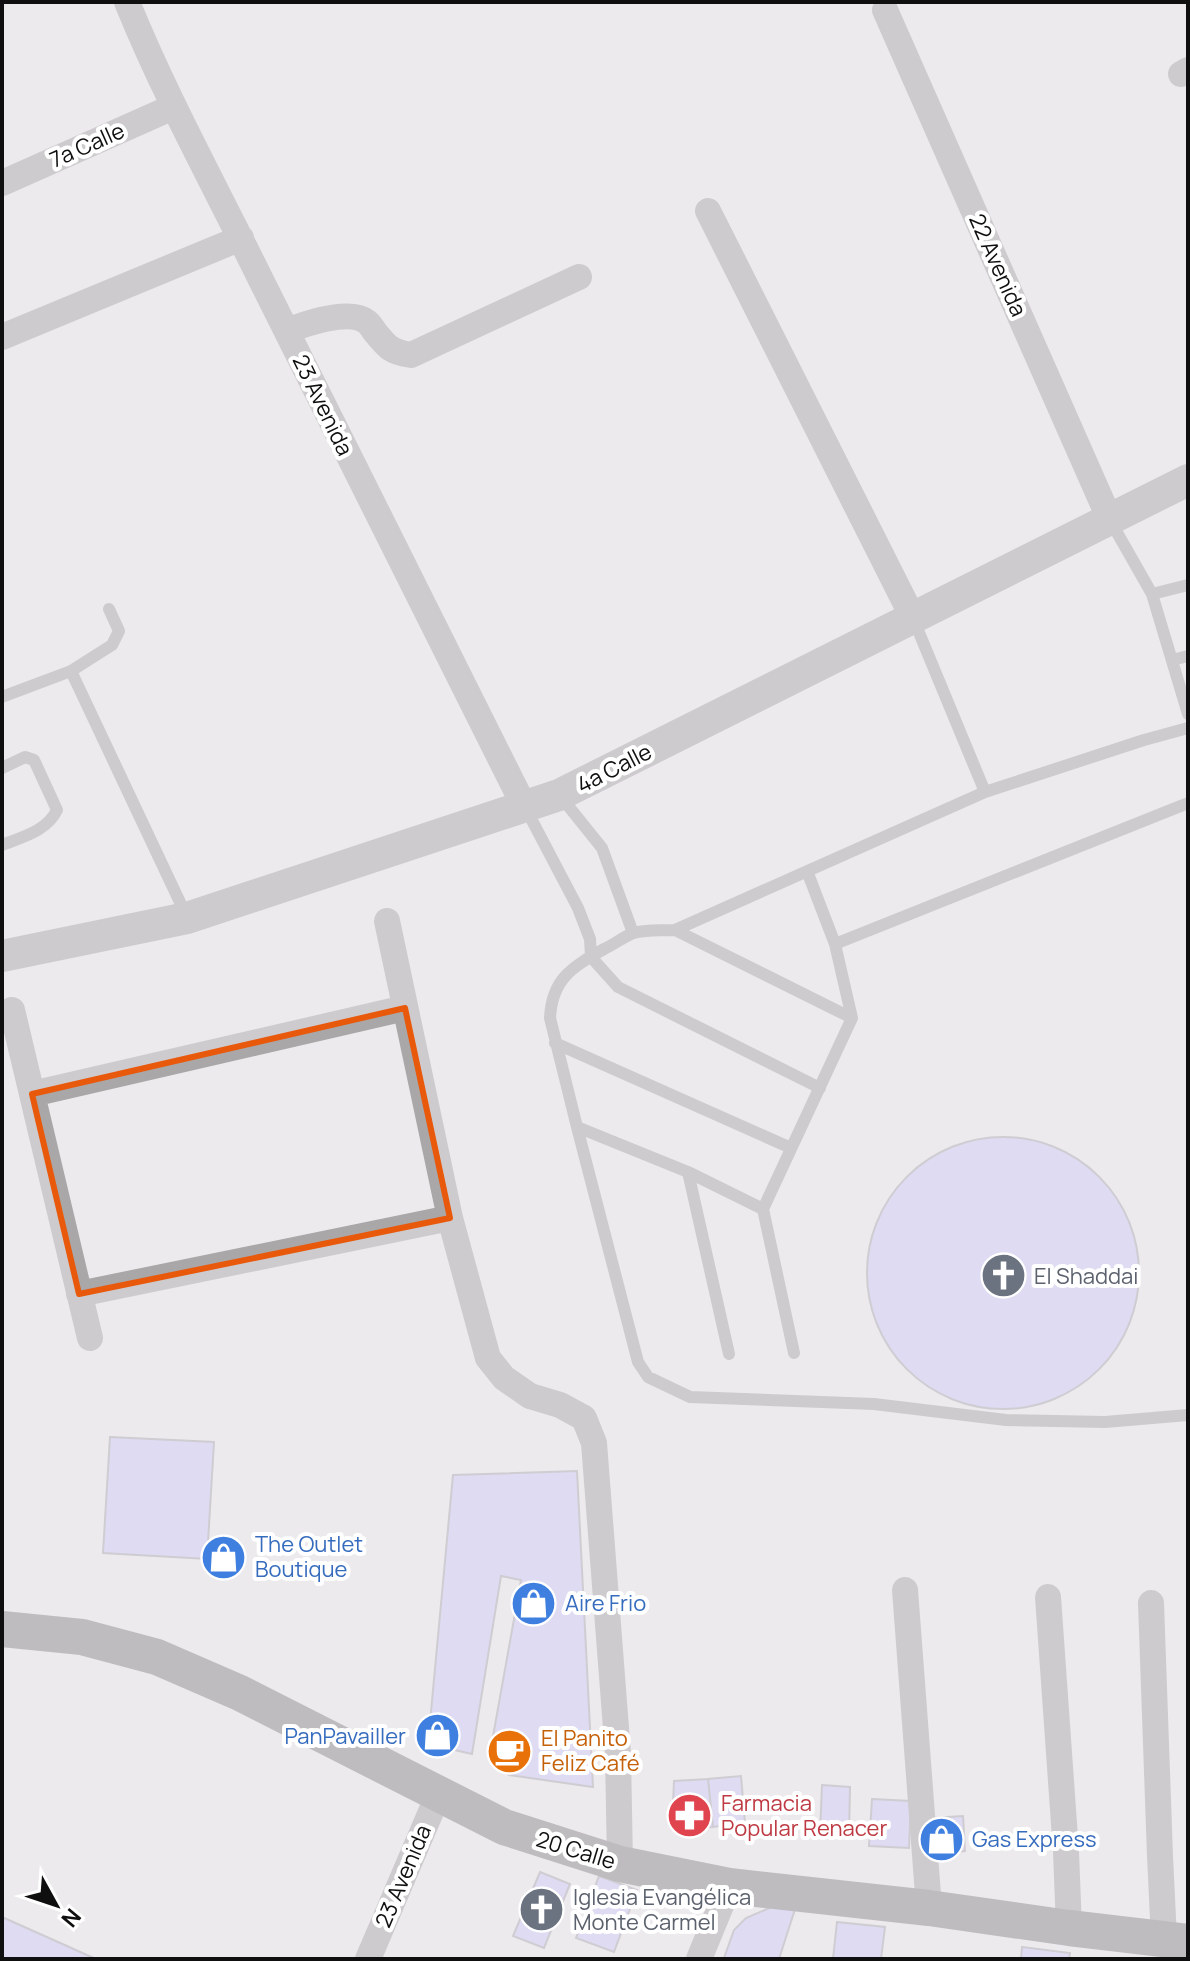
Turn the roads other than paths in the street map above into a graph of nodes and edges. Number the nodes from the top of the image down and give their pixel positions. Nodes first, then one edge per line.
1 (127, 2) edge
2 (885, 10) dead end
3 (173, 107) junction
4 (2, 183) edge
5 (708, 211) dead end
6 (241, 238) junction
7 (579, 277) dead end
8 (287, 331) junction
9 (2, 337) edge
10 (1188, 480) edge
11 (1110, 520) junction
12 (1188, 585) edge
13 (1152, 594) junction
14 (109, 609) dead end
15 (913, 618) junction
16 (1188, 656) edge
17 (1172, 660) junction
18 (71, 671) junction
19 (2, 697) edge
20 (1188, 714) edge
21 (1188, 728) edge
22 (2, 768) edge
23 (985, 792) junction
24 (559, 795) junction
25 (1188, 803) edge
26 (524, 806) junction
27 (2, 845) edge
28 (807, 871) junction
29 (187, 918) junction
30 (387, 921) dead end
31 (675, 930) junction
32 (633, 933) junction
33 (835, 944) junction
34 (2, 956) edge
35 (591, 957) junction
36 (405, 1008) junction
37 (12, 1010) dead end
38 (852, 1018) junction
39 (555, 1043) junction
40 (820, 1088) junction
41 (32, 1094) junction
42 (577, 1127) junction
43 (791, 1148) junction
44 (688, 1172) junction
45 (763, 1209) junction
46 (450, 1218) junction
47 (79, 1294) junction
48 (90, 1338) dead end
49 (794, 1353) dead end
50 (729, 1354) dead end
51 (1188, 1415) edge
52 (905, 1590) dead end
53 (1048, 1597) dead end
54 (1151, 1603) dead end
55 (2, 1629) edge
56 (439, 1793) junction
57 (620, 1864) junction
58 (729, 1886) junction
59 (929, 1908) junction
60 (1069, 1928) junction
61 (1176, 1940) edge
62 (368, 1959) edge
63 (699, 1959) edge

1 - 3 street, 23 Avenida
2 - 11 street, 22 Avenida
3 - 4 street, 7a Calle
3 - 6 street, 23 Avenida
5 - 15 street
6 - 8 street, 23 Avenida
6 - 9 street
7 - 8 street
8 - 26 street, 23 Avenida
10 - 11 street, 4a Calle
11 - 13 lane
11 - 15 street, 4a Calle
12 - 13 lane
13 - 17 lane
14 - 18 lane
15 - 23 lane
15 - 24 street, 4a Calle
16 - 17 lane
17 - 20 lane
18 - 19 lane
18 - 29 lane
21 - 23 lane
22 - 27 lane
23 - 28 lane
24 - 26 street, 4a Calle
24 - 32 lane
25 - 33 lane
26 - 29 street, 4a Calle
26 - 35 lane
28 - 31 lane
28 - 33 lane
29 - 34 street, 4a Calle
30 - 36 street
31 - 32 lane
31 - 38 lane
32 - 35 lane
33 - 38 lane
35 - 39 lane
35 - 40 lane
36 - 41 street
36 - 46 street
37 - 41 street
38 - 40 lane
39 - 42 lane
39 - 43 lane
40 - 43 lane
41 - 47 street
42 - 44 lane
42 - 51 lane
43 - 45 lane
44 - 45 lane
44 - 50 lane
45 - 49 lane
46 - 47 street
46 - 57 street
47 - 48 street
52 - 59 street
53 - 60 street
54 - 61 street
55 - 56 main road, 20 Calle
56 - 57 main road, 20 Calle
56 - 62 street, 23 Avenida
57 - 58 main road, 20 Calle
58 - 59 main road, 20 Calle
58 - 63 street
59 - 60 main road, 20 Calle
60 - 61 main road, 20 Calle

